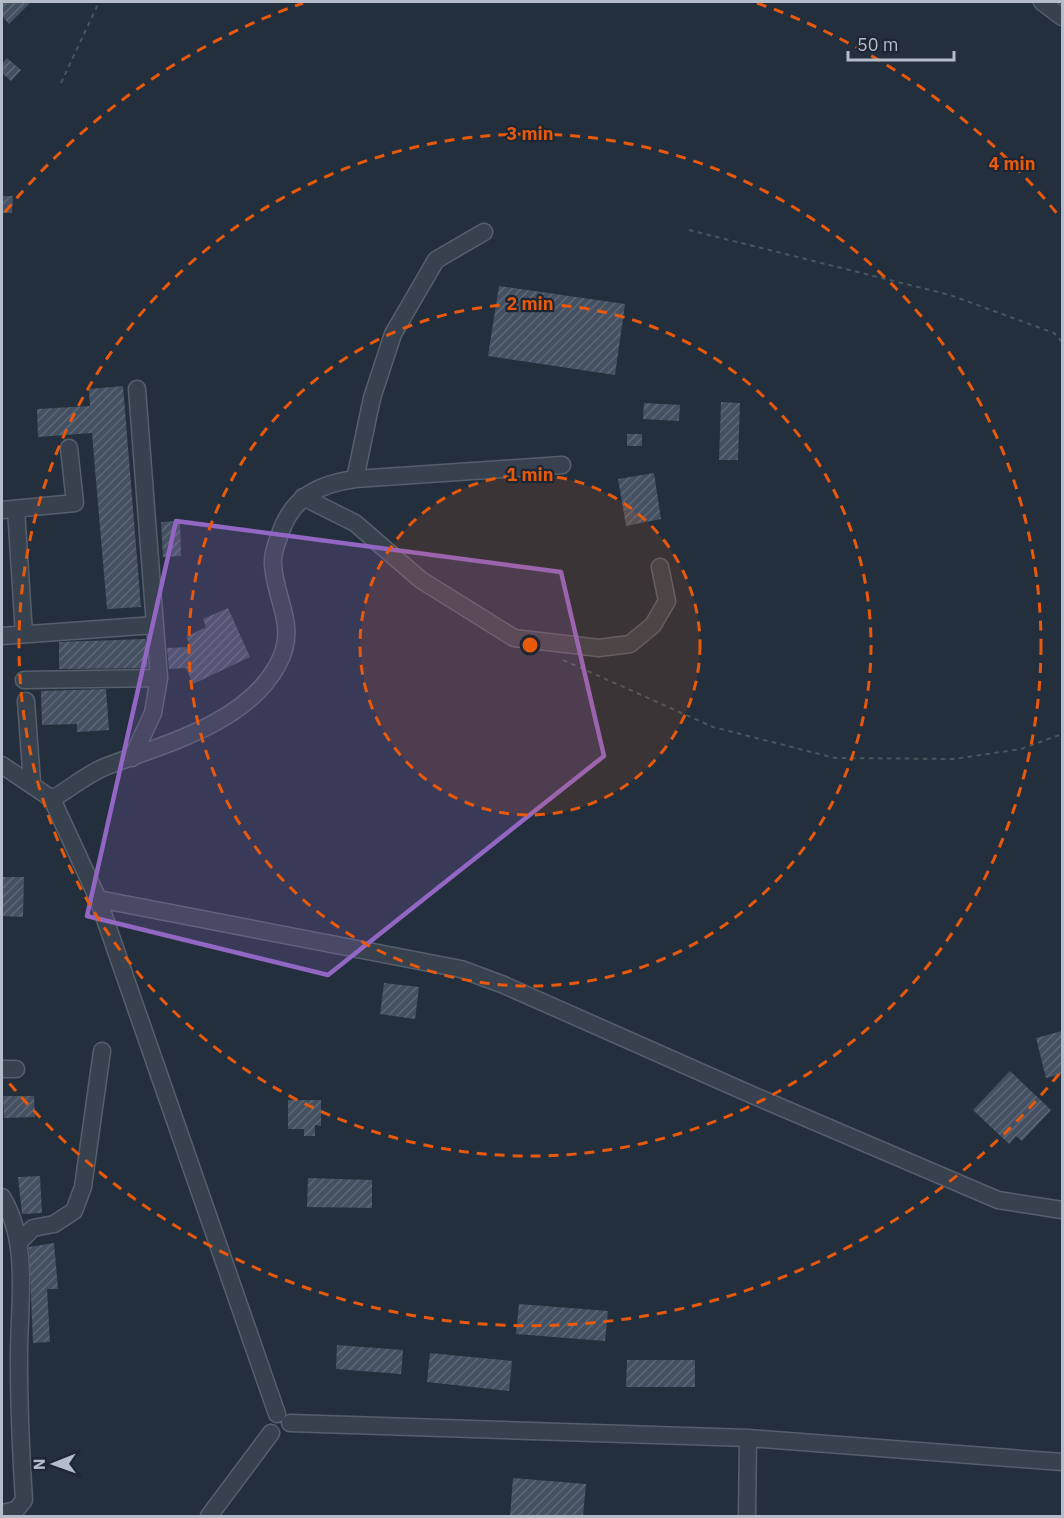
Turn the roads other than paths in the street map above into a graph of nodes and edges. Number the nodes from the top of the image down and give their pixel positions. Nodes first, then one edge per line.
1 (1042, 2) edge
2 (1062, 17) edge
3 (484, 232) dead end
4 (137, 388) dead end
5 (69, 448) dead end
6 (562, 465) dead end
7 (355, 479) junction
8 (303, 497) junction
9 (9, 510) edge
10 (660, 567) dead end
11 (155, 625) junction
12 (24, 634) junction
13 (2, 636) edge
14 (159, 678) junction
15 (24, 680) dead end
16 (26, 701) dead end
17 (132, 758) junction
18 (2, 765) edge
19 (32, 783) junction
20 (52, 799) junction
21 (98, 899) junction
22 (102, 1051) dead end
23 (2, 1197) edge
24 (1062, 1210) edge
25 (18, 1244) junction
26 (283, 1419) junction
27 (748, 1438) junction
28 (1062, 1462) edge
29 (2, 1513) edge
30 (209, 1516) edge
31 (747, 1516) edge

1 - 2 street
3 - 7 street
4 - 11 street
5 - 9 street
6 - 7 street
7 - 8 street
8 - 10 street
8 - 17 street
9 - 12 street
11 - 12 street
11 - 14 street
12 - 13 street
14 - 15 street
14 - 17 street
16 - 19 street
17 - 20 street
18 - 19 street
19 - 20 street
20 - 21 street
21 - 24 street
21 - 26 street
22 - 25 street
23 - 25 street
25 - 29 street
26 - 27 street
26 - 30 street
27 - 28 street
27 - 31 street

